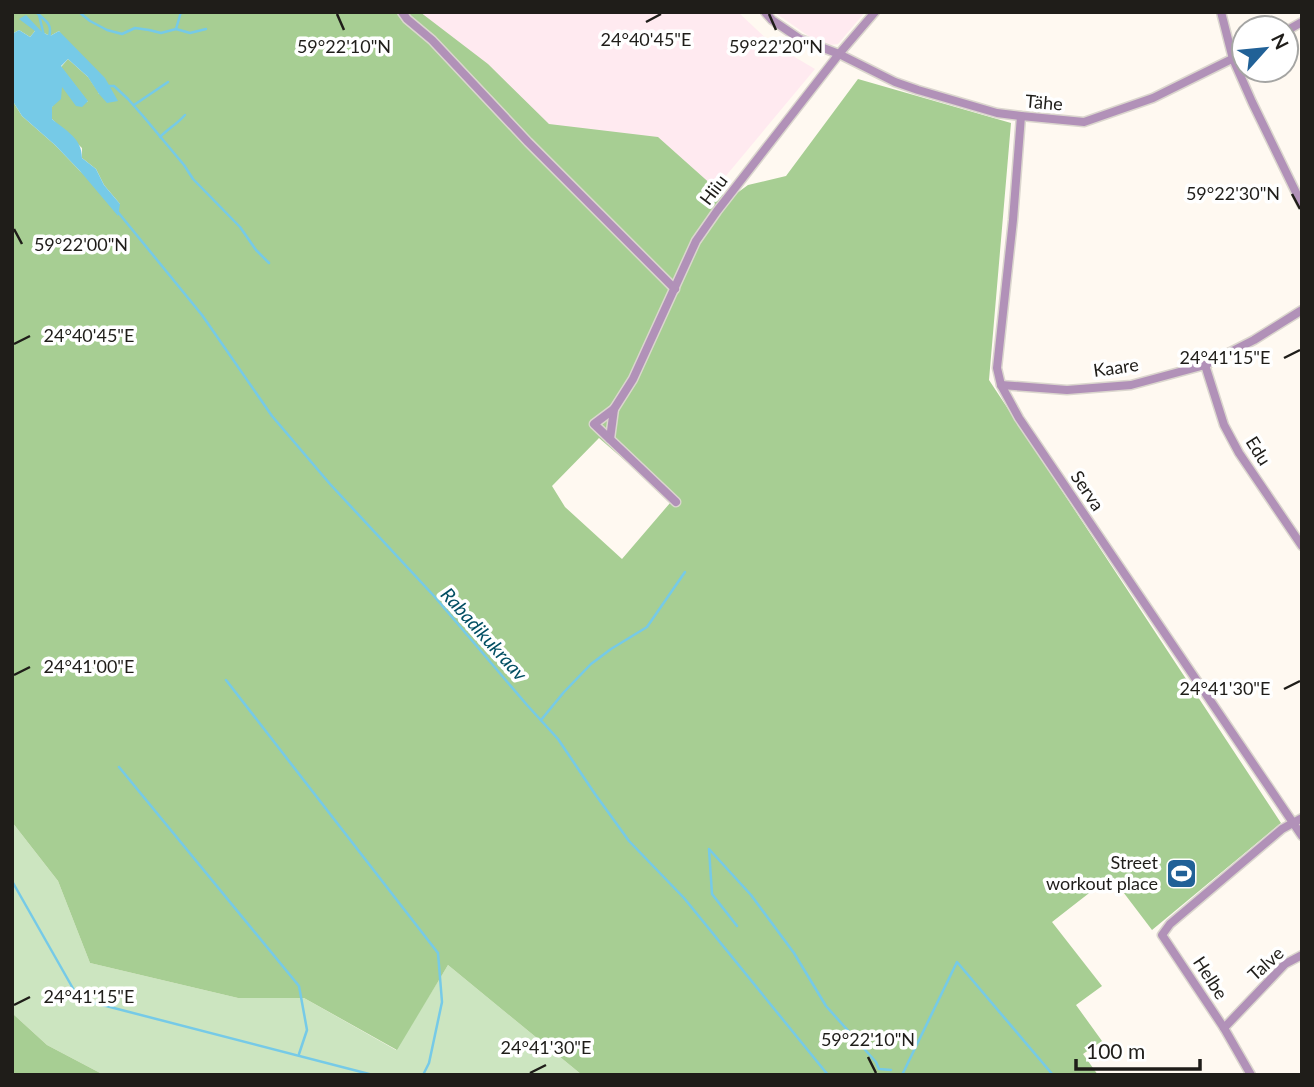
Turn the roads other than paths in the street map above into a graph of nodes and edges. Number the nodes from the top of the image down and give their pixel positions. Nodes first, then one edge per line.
1 (402, 12) edge
2 (765, 12) edge
3 (875, 12) edge
4 (1221, 12) edge
5 (1230, 47) edge
6 (839, 54) junction
7 (1230, 60) edge
8 (1244, 84) edge
9 (1021, 117) junction
10 (1302, 205) edge
11 (675, 289) junction
12 (1302, 310) edge
13 (1205, 365) junction
14 (1001, 385) junction
15 (614, 409) junction
16 (610, 439) junction
17 (676, 502) dead end
18 (1302, 546) edge
19 (1302, 818) edge
20 (1293, 823) junction
21 (1302, 836) edge
22 (1302, 955) edge
23 (1224, 1028) junction
24 (1251, 1075) edge

1 - 11 street
2 - 6 street, Tähe
3 - 6 street, Hiiu
4 - 5 street
6 - 9 street, Tähe
6 - 11 street, Hiiu
7 - 9 street, Tähe
8 - 10 street
9 - 14 street, Serva
11 - 15 street, Hiiu
12 - 13 street, Kaare
13 - 14 street, Kaare
13 - 18 street, Edu
14 - 20 street, Serva
15 - 16 street, Hiiu
15 - 16 street, Hiiu
16 - 17 street
19 - 20 street
20 - 21 street, Serva
20 - 23 street, Helbe
22 - 23 street, Talve
23 - 24 street, Helbe

